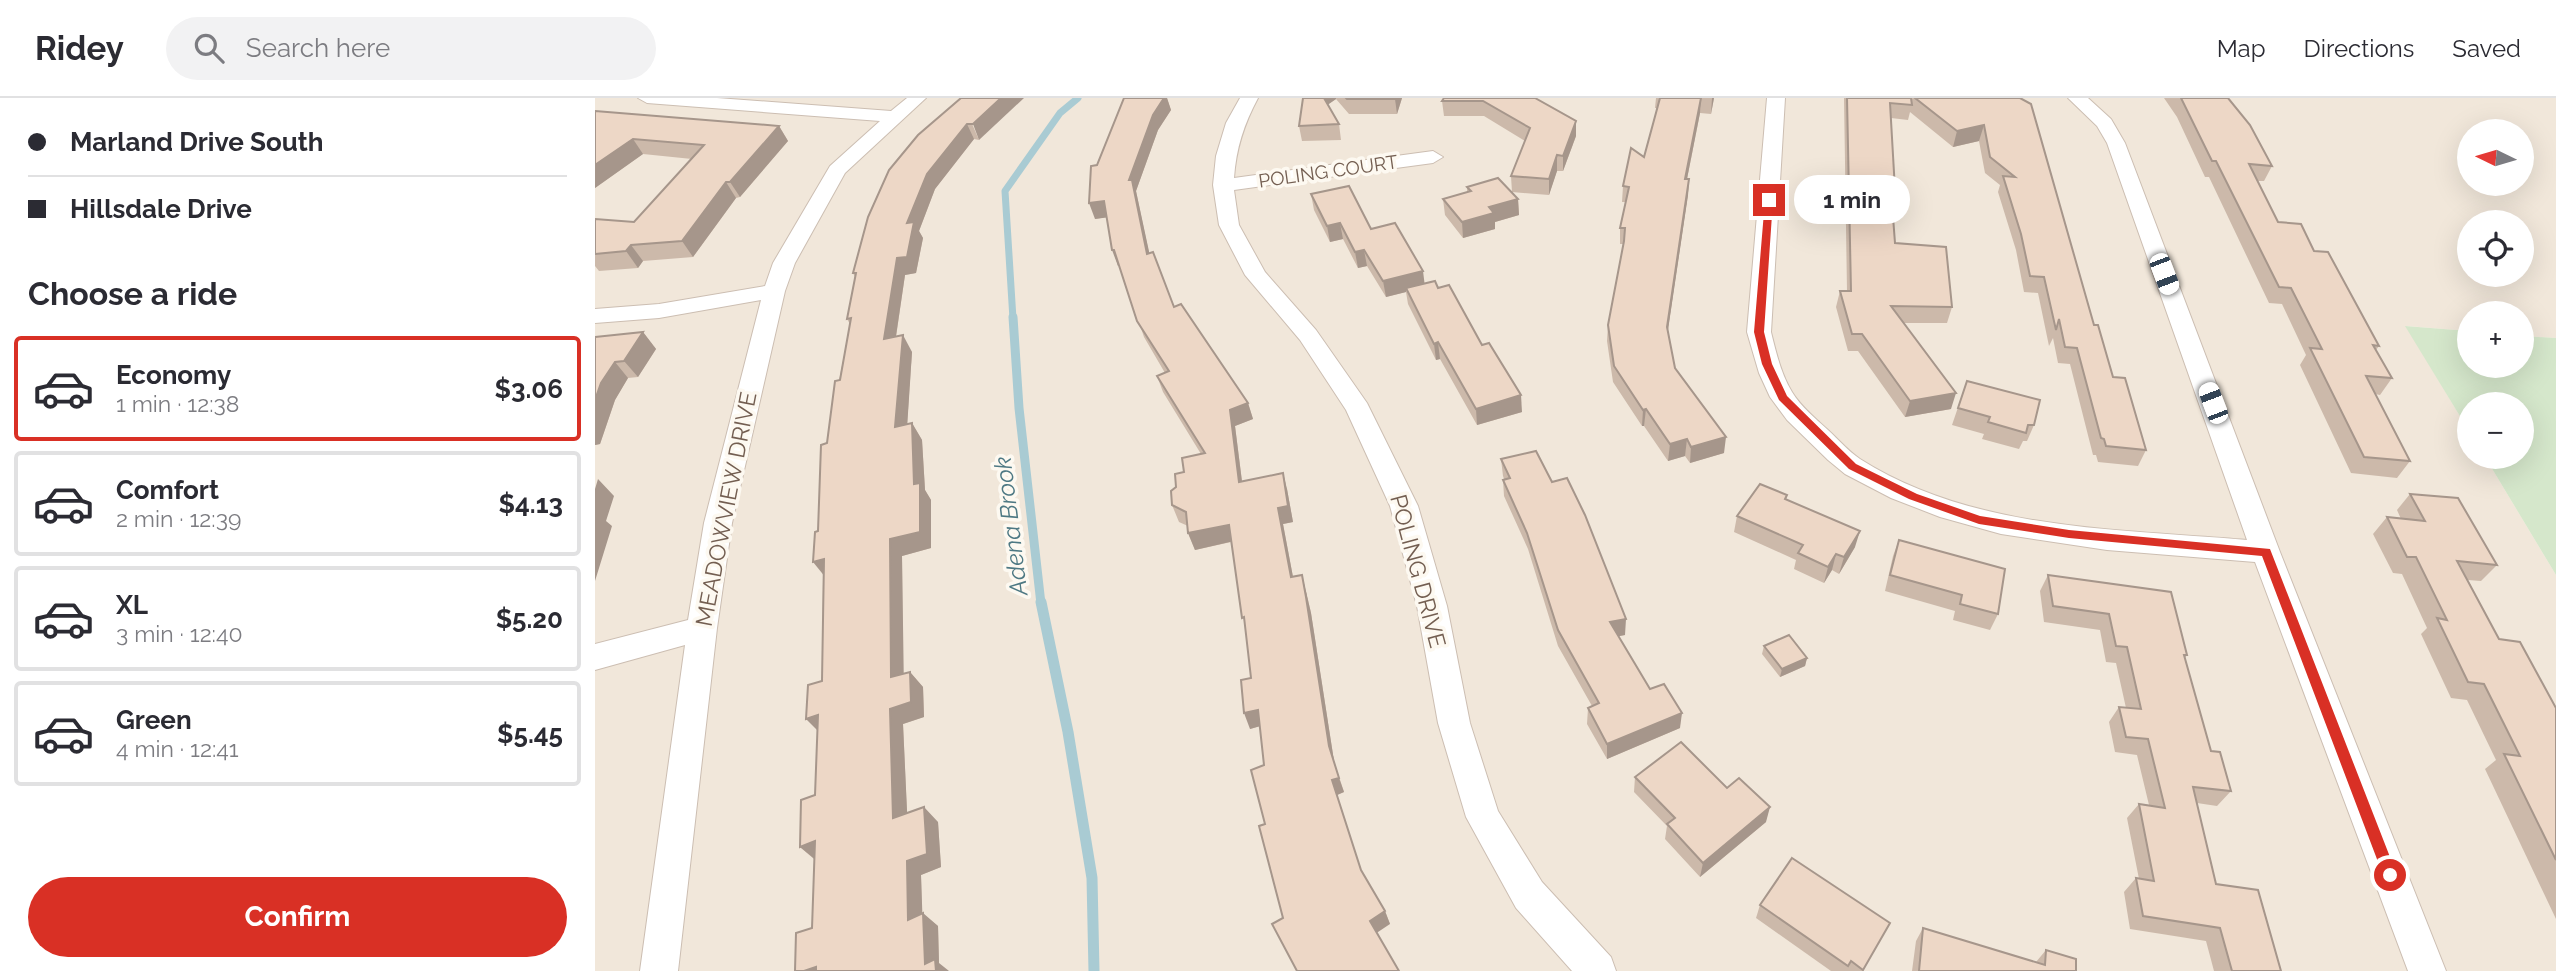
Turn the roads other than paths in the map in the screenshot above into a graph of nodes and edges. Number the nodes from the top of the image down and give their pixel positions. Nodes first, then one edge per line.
1 (647, 98) edge
2 (917, 98) edge
3 (1249, 98) edge
4 (1776, 98) edge
5 (2077, 98) edge
6 (894, 117) junction
7 (1433, 157) dead end
8 (1223, 186) junction
9 (774, 291) junction
10 (595, 316) edge
11 (2266, 552) junction
12 (702, 628) junction
13 (595, 657) edge
14 (659, 971) edge
15 (1597, 971) edge
16 (2427, 971) edge

1 - 6 street
2 - 6 street, MEADOWVIEW DRIVE
3 - 8 street, POLING DRIVE
4 - 11 street
5 - 11 street
6 - 9 street, MEADOWVIEW DRIVE
7 - 8 street, POLING COURT
8 - 15 street, POLING DRIVE
9 - 10 street
9 - 12 street, MEADOWVIEW DRIVE
11 - 16 street
12 - 13 street
12 - 14 street, MEADOWVIEW DRIVE

